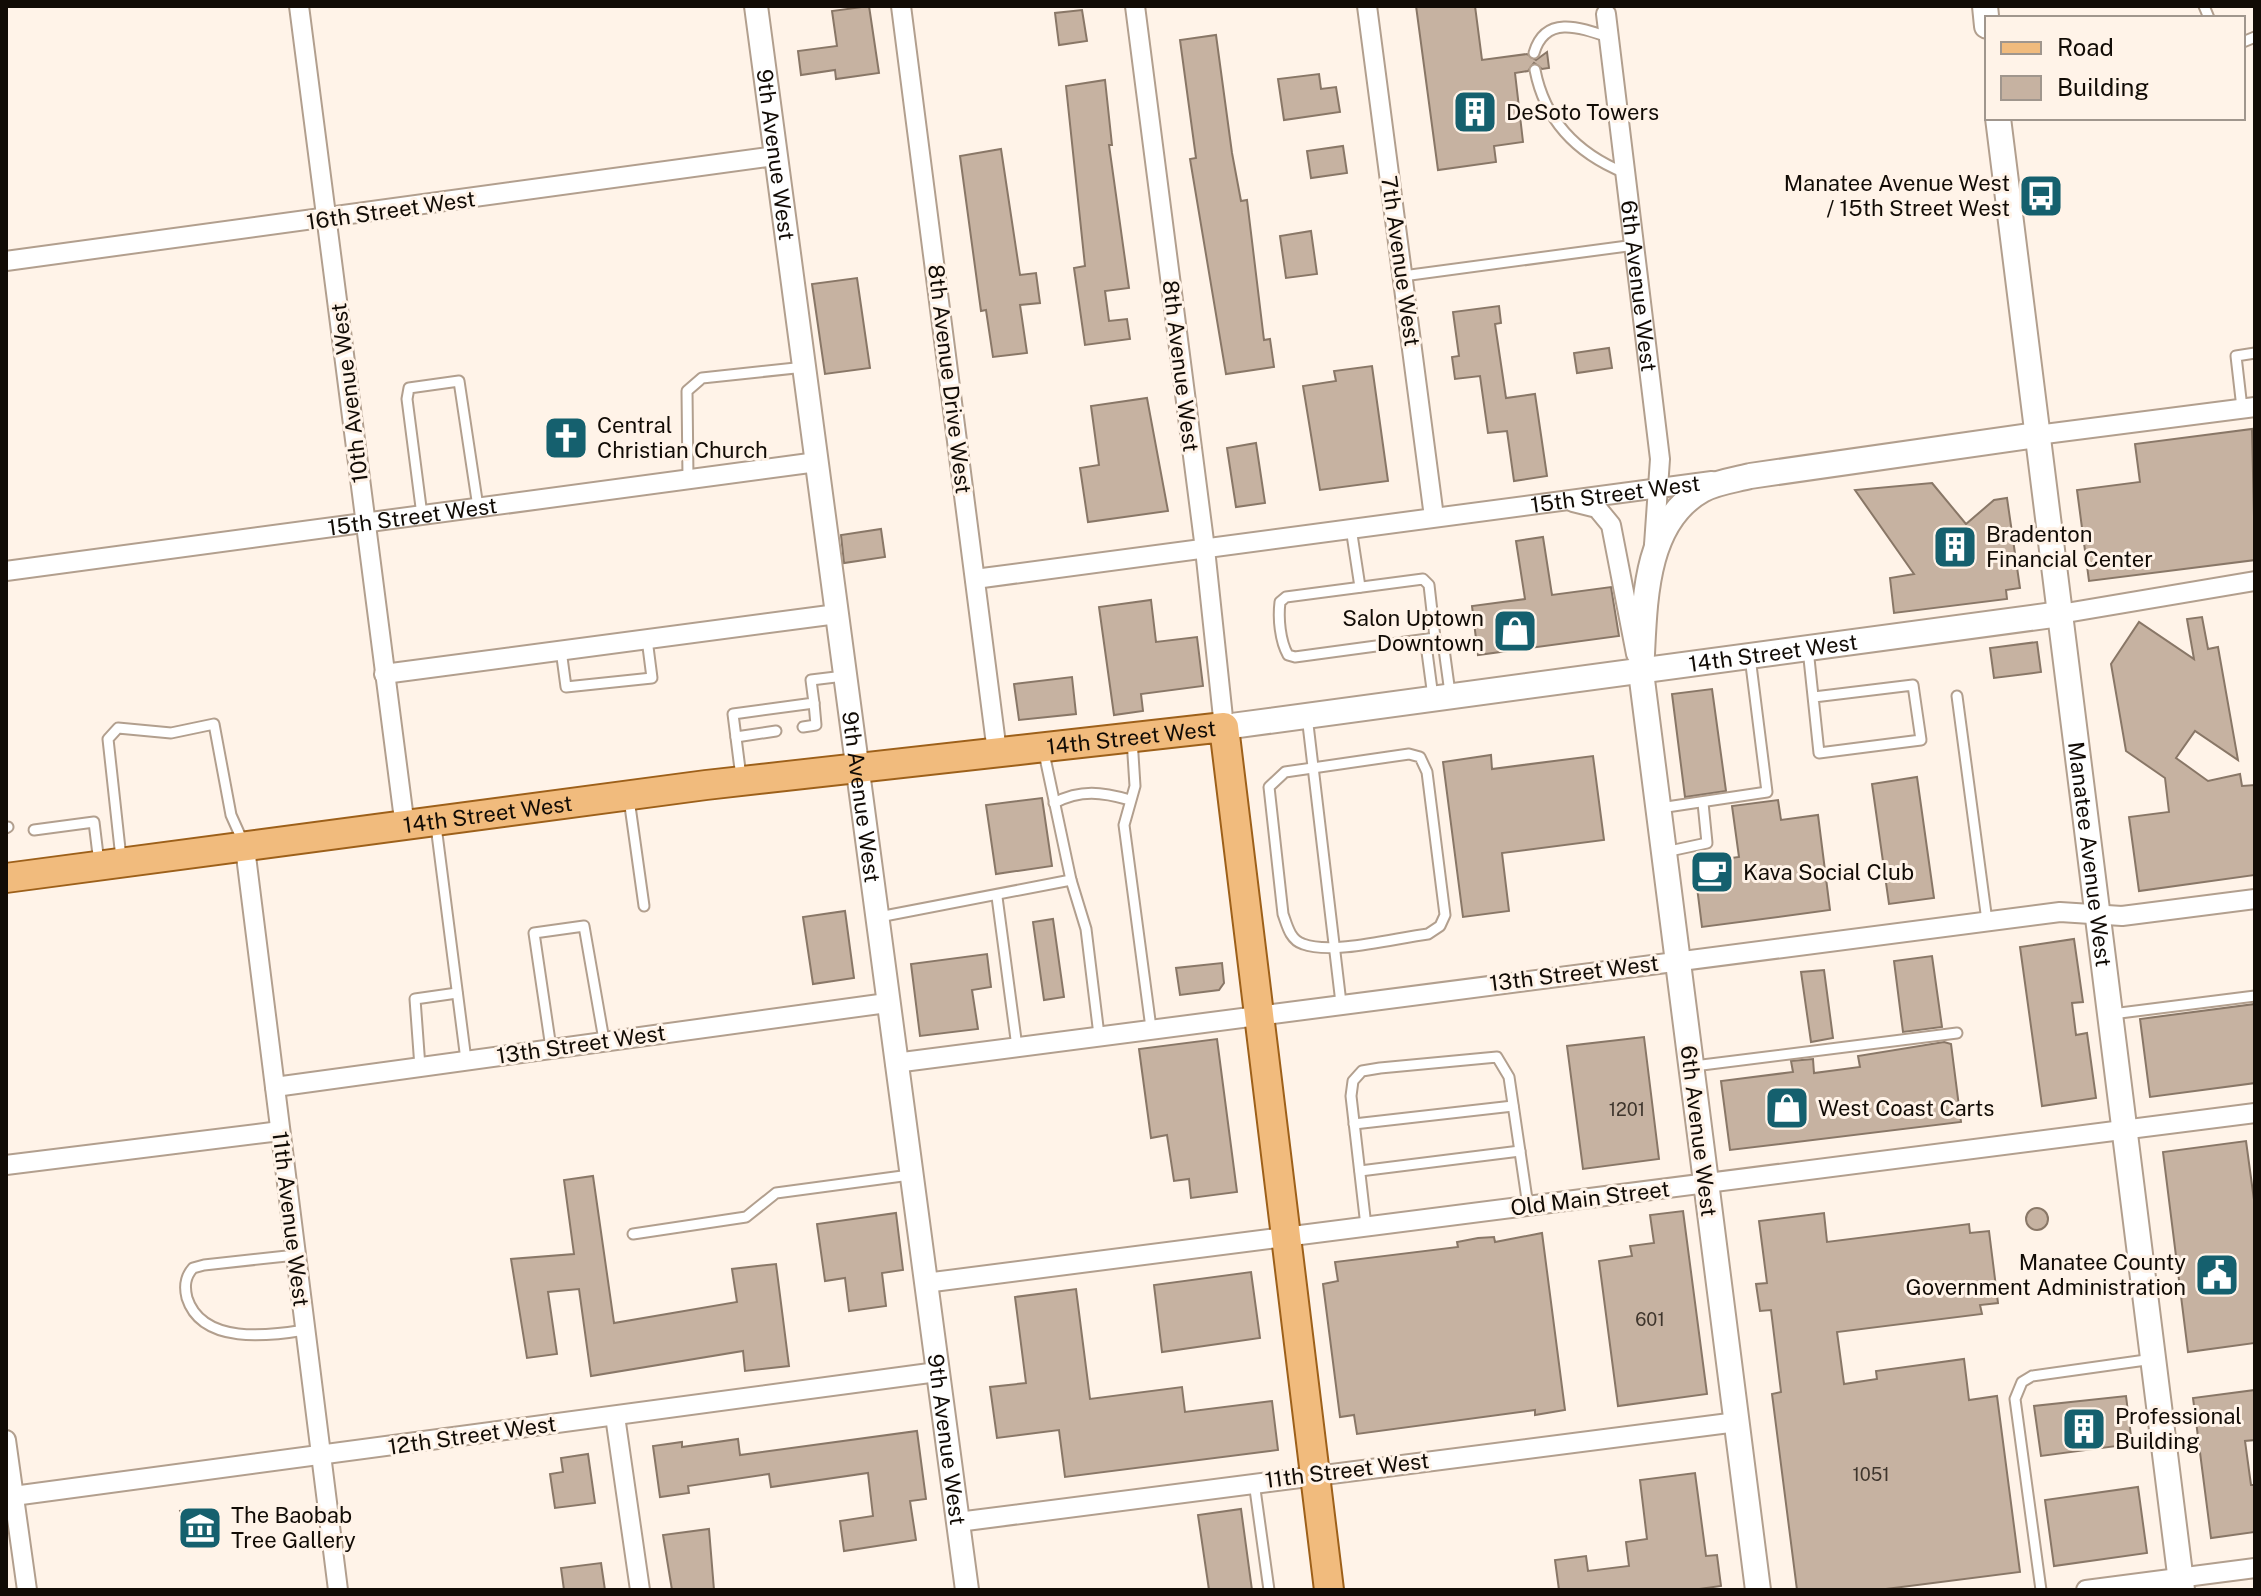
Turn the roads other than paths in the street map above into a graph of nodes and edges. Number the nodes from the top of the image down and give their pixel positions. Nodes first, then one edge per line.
1 (299, 6) edge
2 (756, 6) edge
3 (901, 6) edge
4 (1135, 6) edge
5 (1367, 6) edge
6 (1606, 14) dead end
7 (1608, 37) junction
8 (1534, 53) dead end
9 (1535, 70) dead end
10 (1998, 120) edge
11 (775, 156) junction
12 (1626, 173) junction
13 (328, 218) junction
14 (1635, 245) junction
15 (6, 261) edge
16 (1403, 276) junction
17 (2255, 353) edge
18 (805, 367) junction
19 (2248, 408) edge
20 (2037, 435) junction
21 (817, 462) junction
22 (1750, 476) junction
23 (688, 478) junction
24 (1657, 488) junction
25 (1558, 500) junction
26 (478, 507) junction
27 (422, 515) junction
28 (1434, 517) junction
29 (364, 523) junction
30 (1351, 528) junction
31 (1205, 549) junction
32 (1653, 559) junction
33 (6, 571) edge
34 (975, 579) junction
35 (2255, 581) edge
36 (1360, 587) junction
37 (837, 614) junction
38 (2060, 614) junction
39 (1435, 638) junction
40 (647, 639) junction
41 (1808, 649) junction
42 (561, 650) junction
43 (1750, 657) junction
44 (1641, 672) junction
45 (384, 674) junction
46 (844, 676) junction
47 (1957, 696) dead end
48 (1814, 697) junction
49 (1442, 698) junction
50 (814, 703) junction
51 (1307, 716) junction
52 (803, 727) dead end
53 (1224, 727) junction
54 (776, 731) dead end
55 (736, 737) junction
56 (1132, 738) junction
57 (1043, 747) junction
58 (997, 752) junction
59 (1313, 767) junction
60 (856, 768) junction
61 (742, 780) junction
62 (629, 796) junction
63 (1130, 800) junction
64 (1054, 803) junction
65 (1703, 803) junction
66 (1658, 808) junction
67 (435, 823) junction
68 (405, 827) junction
69 (34, 830) dead end
70 (245, 848) junction
71 (1663, 852) junction
72 (111, 865) junction
73 (6, 878) edge
74 (1071, 880) junction
75 (997, 897) junction
76 (2255, 899) edge
77 (644, 906) dead end
78 (2100, 914) junction
79 (876, 917) junction
80 (1987, 921) junction
81 (1334, 946) junction
82 (1677, 960) junction
83 (457, 993) junction
84 (2255, 996) edge
85 (887, 1003) junction
86 (1341, 1003) junction
87 (1259, 1014) junction
88 (2112, 1014) junction
89 (1151, 1028) junction
90 (1957, 1033) dead end
91 (1099, 1035) junction
92 (604, 1040) junction
93 (1017, 1047) junction
94 (551, 1048) junction
95 (466, 1060) junction
96 (895, 1063) junction
97 (420, 1067) junction
98 (1690, 1067) junction
99 (275, 1087) junction
100 (1513, 1106) junction
101 (2255, 1113) edge
102 (1354, 1124) junction
103 (2125, 1130) junction
104 (280, 1131) junction
105 (1520, 1151) junction
106 (6, 1165) edge
107 (1360, 1171) junction
108 (910, 1175) junction
109 (1705, 1183) junction
110 (1528, 1206) junction
111 (1366, 1226) junction
112 (633, 1234) dead end
113 (1286, 1236) junction
114 (296, 1255) junction
115 (925, 1283) junction
116 (305, 1330) junction
117 (2153, 1359) junction
118 (937, 1372) junction
119 (615, 1416) junction
120 (1737, 1422) junction
121 (6, 1440) edge
122 (321, 1455) junction
123 (1315, 1474) junction
124 (1254, 1482) junction
125 (10, 1496) edge
126 (958, 1522) junction
127 (2255, 1568) edge
128 (2182, 1584) edge
129 (27, 1590) edge
130 (338, 1590) edge
131 (640, 1590) edge
132 (967, 1590) edge
133 (1269, 1590) edge
134 (1329, 1590) edge
135 (1758, 1590) edge
136 (2041, 1590) edge
137 (2086, 1590) edge

1 - 13 street, 10th Avenue West
2 - 11 street, 9th Avenue West
3 - 34 street, 8th Avenue Drive West
4 - 31 street, 8th Avenue West
5 - 16 street, 7th Avenue West
6 - 7 street, 6th Avenue West
7 - 8 lane
7 - 12 street, 6th Avenue West
9 - 12 lane
10 - 20 main road, Manatee Avenue West
11 - 13 street, 16th Street West
11 - 18 street, 9th Avenue West
12 - 14 street, 6th Avenue West
13 - 15 street, 16th Street West
13 - 29 street, 10th Avenue West
14 - 16 lane
14 - 24 street, 6th Avenue West
16 - 28 street, 7th Avenue West
17 - 19 lane
18 - 21 street, 9th Avenue West
18 - 23 lane
19 - 20 street, 15th Street West
20 - 22 main road, 15th Street West
20 - 38 main road, Manatee Avenue West
21 - 23 street, 15th Street West
21 - 37 street, 9th Avenue West
22 - 24 street, 15th Street West
22 - 32 main road, 6th Avenue West
23 - 26 street, 15th Street West
24 - 25 street, 15th Street West
24 - 32 street, 6th Avenue West
25 - 28 street, 15th Street West
25 - 44 street, 6th Avenue West
26 - 27 street, 15th Street West
26 - 27 lane
27 - 29 street, 15th Street West
28 - 30 street, 15th Street West
29 - 33 street, 15th Street West
29 - 45 street, 10th Avenue West
30 - 31 street, 15th Street West
30 - 36 lane
31 - 34 street, 15th Street West
31 - 53 street, 8th Avenue West
32 - 44 main road, 6th Avenue West
34 - 58 street, 8th Avenue Drive West
35 - 38 street, 14th Street West
36 - 39 lane
36 - 39 lane
37 - 40 street
37 - 46 street, 9th Avenue West
38 - 41 main road, 14th Street West
38 - 78 main road, Manatee Avenue West
39 - 49 lane
39 - 49 lane
40 - 42 street
40 - 42 lane
41 - 43 main road, 14th Street West
41 - 48 lane
42 - 45 street
43 - 44 main road, 14th Street West
43 - 65 lane
44 - 49 main road, 14th Street West
44 - 66 main road, 6th Avenue West
45 - 68 street, 10th Avenue West
46 - 50 lane
46 - 60 street, 9th Avenue West
47 - 80 lane
48 - 48 lane
49 - 51 main road, 14th Street West
50 - 52 lane
50 - 55 lane
51 - 53 main road, 14th Street West
51 - 59 lane
53 - 56 main road, 14th Street West
53 - 87 main road
54 - 55 lane
55 - 61 lane
56 - 57 main road, 14th Street West
56 - 63 lane
57 - 58 main road, 14th Street West
57 - 64 lane
58 - 60 main road, 14th Street West
59 - 81 lane
59 - 81 lane
59 - 81 lane
60 - 61 main road, 14th Street West
60 - 79 street, 9th Avenue West
61 - 62 main road, 14th Street West
62 - 67 main road, 14th Street West
62 - 77 lane
63 - 64 lane
63 - 89 lane
64 - 74 lane
65 - 66 lane
65 - 71 lane
66 - 71 main road, 6th Avenue West
67 - 68 main road, 14th Street West
67 - 83 lane
68 - 70 main road, 14th Street West
69 - 72 lane
70 - 72 main road, 14th Street West
70 - 72 lane
70 - 99 street, 11th Avenue West
71 - 82 main road, 6th Avenue West
72 - 73 main road, 14th Street West
74 - 75 lane
74 - 91 lane
75 - 79 lane
75 - 93 lane
76 - 78 street, 13th Street West
78 - 80 street, 13th Street West
78 - 88 main road, Manatee Avenue West
79 - 85 street, 9th Avenue West
80 - 82 street, 13th Street West
81 - 86 lane
82 - 86 street, 13th Street West
82 - 98 main road, 6th Avenue West
83 - 95 lane
83 - 97 lane
84 - 88 lane
85 - 92 street, 13th Street West
85 - 96 street, 9th Avenue West
86 - 87 street, 13th Street West
87 - 89 street, 13th Street West
87 - 113 main road
88 - 103 main road, Manatee Avenue West
89 - 91 street, 13th Street West
90 - 98 lane
91 - 93 street, 13th Street West
92 - 94 street, 13th Street West
92 - 94 lane
93 - 96 street, 13th Street West
94 - 95 street, 13th Street West
95 - 97 street, 13th Street West
96 - 108 street, 9th Avenue West
97 - 99 street, 13th Street West
98 - 109 main road, 6th Avenue West
99 - 104 street, 11th Avenue West
100 - 102 lane
100 - 102 lane
100 - 105 lane
101 - 103 street, Old Main Street
102 - 107 lane
103 - 109 street, Old Main Street
103 - 117 main road, Manatee Avenue West
104 - 106 street
104 - 114 street, 11th Avenue West
105 - 107 lane
105 - 110 lane
107 - 111 lane
108 - 112 lane
108 - 115 street, 9th Avenue West
109 - 110 street, Old Main Street
109 - 120 main road, 6th Avenue West
110 - 111 street, Old Main Street
111 - 113 street, Old Main Street
113 - 115 street, Old Main Street
113 - 123 main road
114 - 116 street, 11th Avenue West
114 - 116 lane
115 - 118 street, 9th Avenue West
116 - 122 street, 11th Avenue West
117 - 128 main road, Manatee Avenue West
117 - 136 lane
118 - 119 street, 12th Street West
118 - 126 street, 9th Avenue West
119 - 122 street, 12th Street West
119 - 131 street
120 - 123 street, 11th Street West
120 - 135 main road, 6th Avenue West
121 - 125 street
122 - 125 street, 12th Street West
122 - 130 street, 11th Avenue West
123 - 124 street, 11th Street West
123 - 134 main road
124 - 126 street, 11th Street West
124 - 133 lane
125 - 129 street
126 - 132 street, 9th Avenue West
127 - 128 street
128 - 137 street

